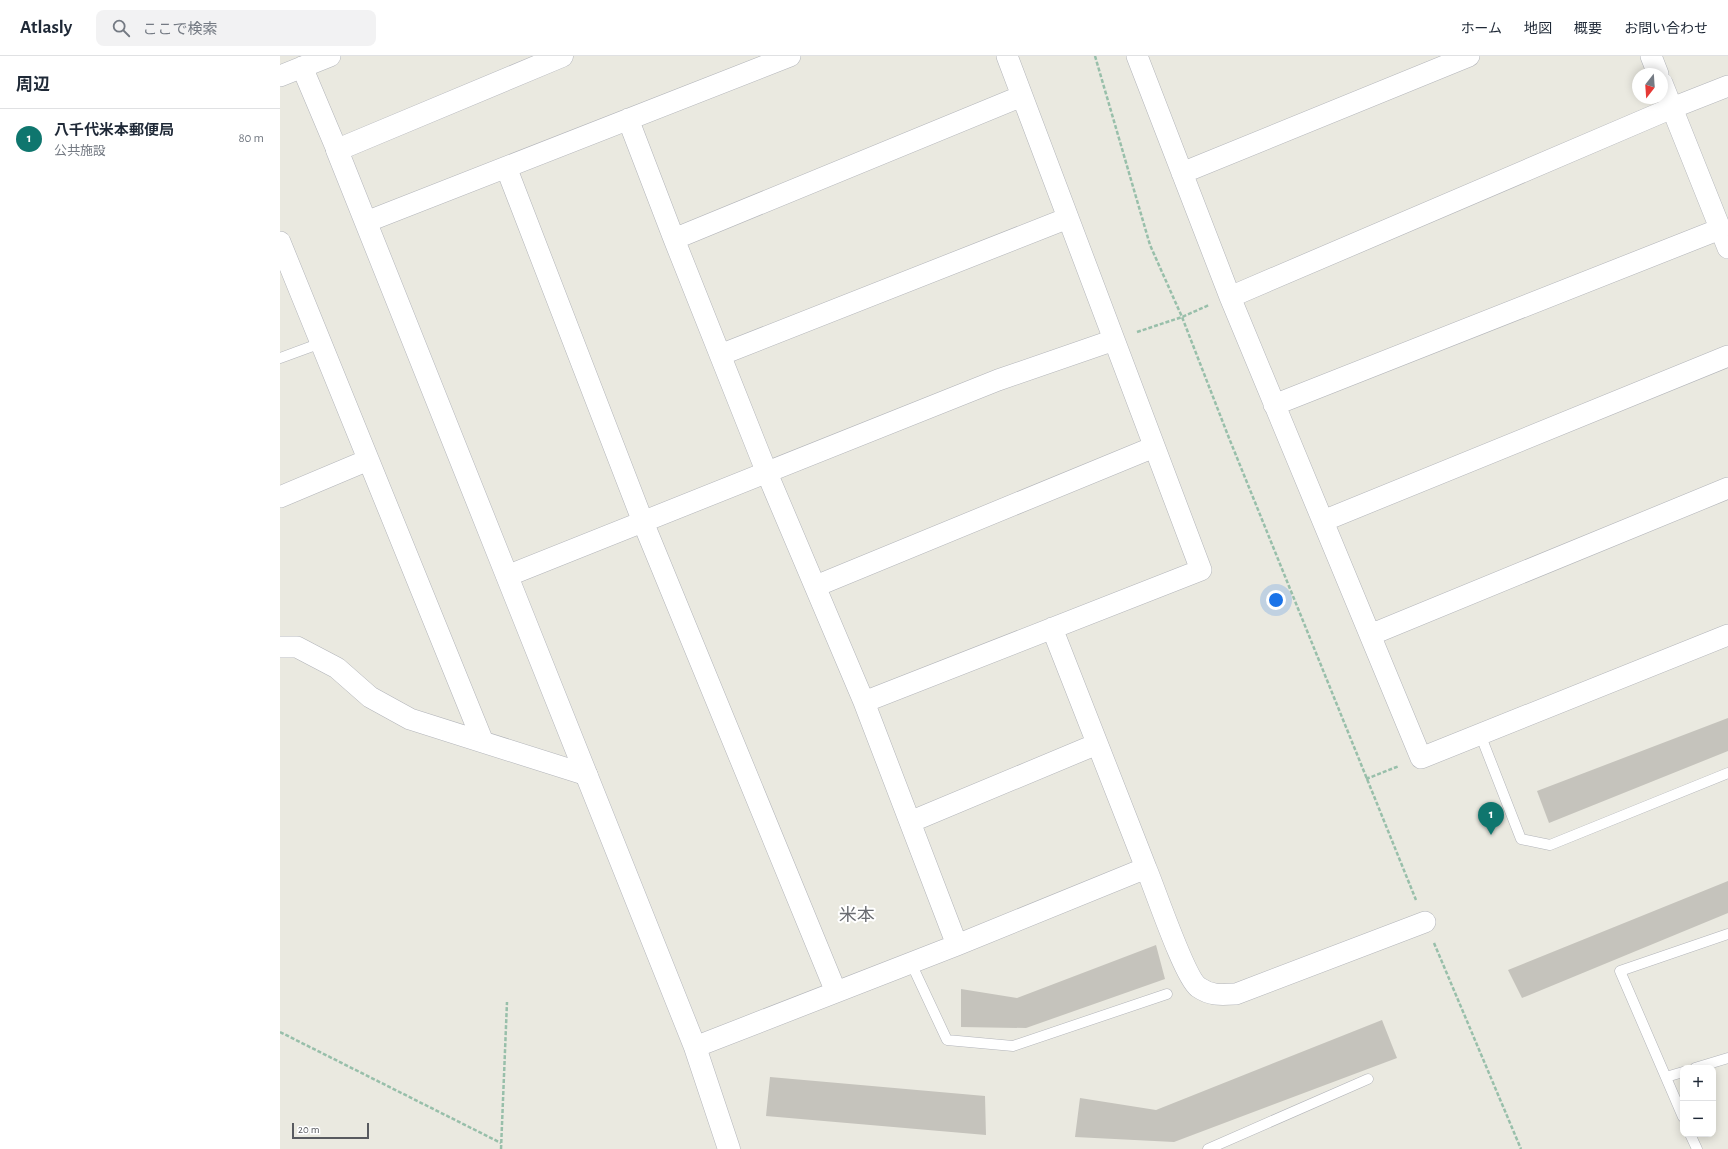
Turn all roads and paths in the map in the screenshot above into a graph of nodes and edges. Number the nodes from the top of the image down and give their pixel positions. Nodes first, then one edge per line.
1 (330, 56) edge
2 (562, 56) edge
3 (790, 56) edge
4 (1007, 56) edge
5 (1095, 56) edge
6 (1137, 56) edge
7 (1469, 56) edge
8 (1651, 56) edge
9 (537, 61) edge
10 (290, 68) edge
11 (1656, 68) edge
12 (1728, 86) edge
13 (1022, 96) junction
14 (1668, 98) edge
15 (1672, 108) junction
16 (628, 119) junction
17 (337, 150) junction
18 (506, 167) junction
19 (1182, 173) junction
20 (1068, 218) junction
21 (366, 222) junction
22 (1720, 229) junction
23 (674, 239) junction
24 (280, 242) edge
25 (1728, 248) edge
26 (1230, 297) junction
27 (1182, 317) junction
28 (1114, 340) junction
29 (321, 343) junction
30 (720, 355) junction
31 (1728, 356) edge
32 (280, 358) edge
33 (1274, 405) junction
34 (1154, 447) junction
35 (368, 460) junction
36 (767, 473) junction
37 (1728, 488) edge
38 (280, 497) edge
39 (1322, 521) junction
40 (643, 522) junction
41 (507, 576) junction
42 (816, 586) junction
43 (1052, 628) junction
44 (1370, 635) junction
45 (1728, 635) edge
46 (280, 647) edge
47 (864, 702) junction
48 (1480, 734) junction
49 (483, 742) junction
50 (1097, 744) junction
51 (1421, 758) junction
52 (1728, 773) edge
53 (587, 775) junction
54 (1366, 779) junction
55 (910, 822) junction
56 (1146, 868) junction
57 (1425, 922) junction
58 (1728, 934) edge
59 (957, 945) junction
60 (911, 962) junction
61 (836, 992) junction
62 (1167, 994) dead end
63 (507, 1002) dead end
64 (280, 1032) edge
65 (695, 1046) junction
66 (1728, 1058) edge
67 (1705, 1065) edge
68 (1680, 1073) edge
69 (1666, 1077) junction
70 (1368, 1079) dead end
71 (1680, 1110) edge
72 (1691, 1137) edge
73 (501, 1143) junction
74 (501, 1149) edge
75 (729, 1149) edge
76 (1208, 1149) edge
77 (1521, 1149) edge
78 (1697, 1149) edge

1 - 10 street
2 - 9 street
3 - 16 street
4 - 13 street
5 - 27 path
6 - 19 street
7 - 19 street
8 - 11 street
9 - 17 street
10 - 17 street
12 - 15 street
13 - 20 street
13 - 23 street
14 - 15 street
15 - 22 street
15 - 26 street
16 - 18 street
16 - 23 street
17 - 21 street
18 - 21 street
18 - 40 street
19 - 26 street
20 - 28 street
20 - 30 street
21 - 41 street
22 - 25 street
22 - 33 street
23 - 30 street
24 - 29 street
26 - 27 path
26 - 33 street
27 - 28 path
27 - 54 path
28 - 34 street
28 - 36 street
29 - 32 lane
29 - 35 street
30 - 36 street
31 - 39 street
33 - 39 street
34 - 42 street
34 - 43 street
35 - 38 street
35 - 49 street
36 - 40 street
36 - 42 street
37 - 44 street
39 - 44 street
40 - 41 street
40 - 61 street
41 - 53 street
42 - 47 street
43 - 47 street
43 - 50 street
44 - 51 street
45 - 48 street
46 - 49 street
47 - 55 street
48 - 51 street
48 - 52 lane
49 - 53 street
50 - 55 street
50 - 56 street
51 - 54 path
53 - 65 street
54 - 57 path
55 - 59 street
56 - 57 street
56 - 59 street
57 - 77 path
58 - 69 lane
59 - 60 street
60 - 61 street
60 - 62 lane
61 - 65 street
63 - 73 path
64 - 73 path
65 - 75 street
66 - 67 lane
68 - 69 lane
69 - 71 lane
70 - 76 lane
72 - 78 lane
73 - 74 path

